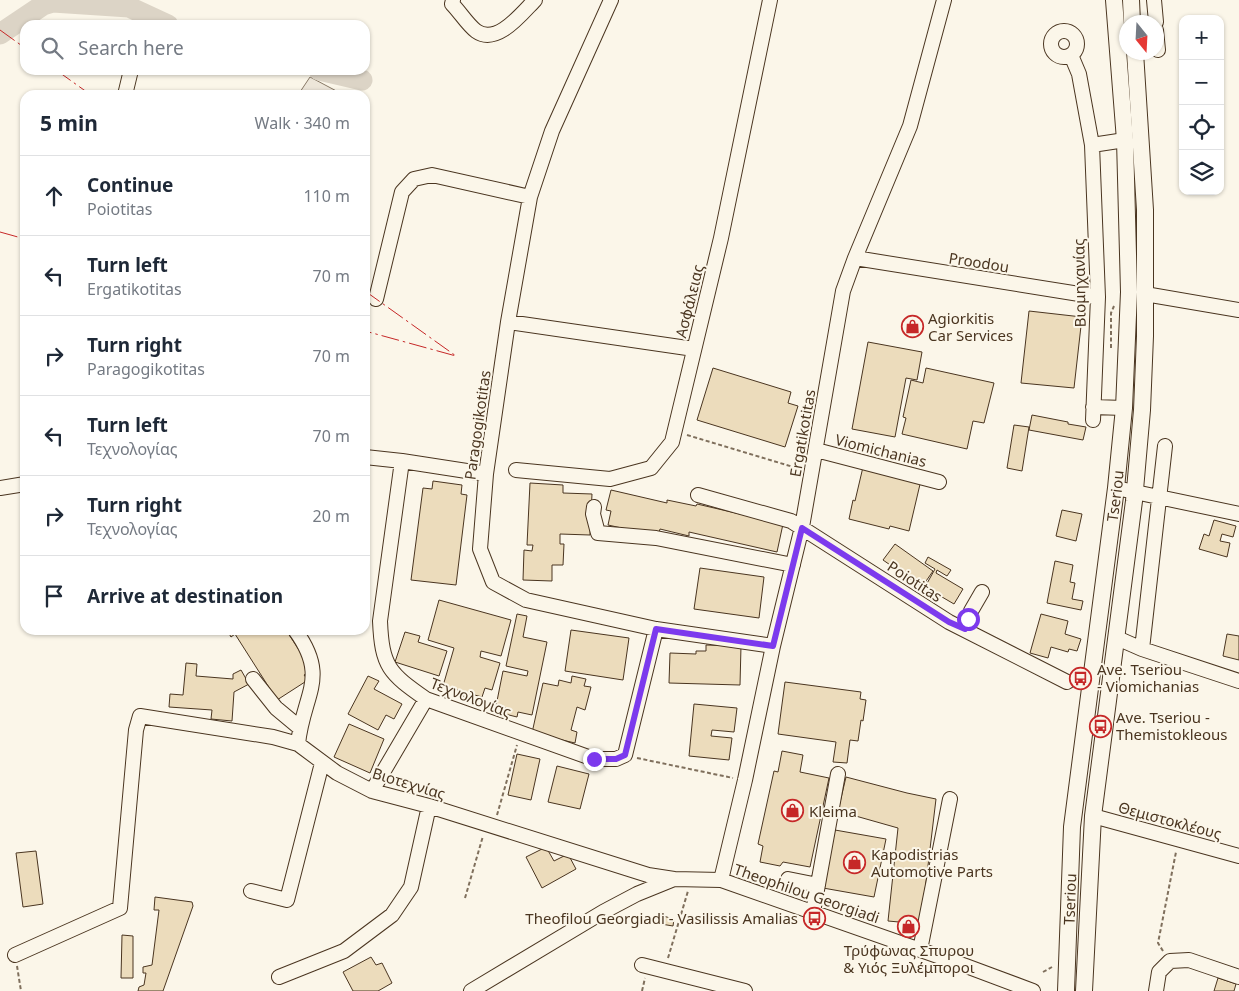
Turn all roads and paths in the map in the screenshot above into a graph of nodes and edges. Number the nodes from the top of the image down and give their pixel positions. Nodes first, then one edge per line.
1 (453, 0) edge
2 (535, 0) edge
3 (611, 0) edge
4 (770, 0) edge
5 (944, 0) edge
6 (1114, 0) edge
7 (1131, 0) edge
8 (1154, 0) edge
9 (1132, 15) edge
10 (1155, 15) edge
11 (1071, 55) dead end
12 (1136, 60) edge
13 (129, 75) edge
14 (126, 90) edge
15 (1125, 140) junction
16 (1092, 145) junction
17 (530, 197) junction
18 (855, 258) junction
19 (1145, 294) junction
20 (1098, 297) junction
21 (1116, 298) dead end
22 (376, 299) dead end
23 (1239, 310) edge
24 (508, 322) junction
25 (694, 349) junction
26 (1111, 350) dead end
27 (1124, 408) junction
28 (675, 431) junction
29 (1165, 446) dead end
30 (816, 450) junction
31 (370, 458) edge
32 (402, 461) junction
33 (516, 470) dead end
34 (812, 473) junction
35 (486, 474) junction
36 (939, 482) dead end
37 (20, 485) edge
38 (0, 488) edge
39 (1116, 488) junction
40 (1135, 491) junction
41 (698, 495) dead end
42 (1159, 497) junction
43 (594, 507) dead end
44 (1239, 514) edge
45 (802, 528) junction
46 (793, 565) junction
47 (982, 592) dead end
48 (656, 629) junction
49 (965, 629) junction
50 (298, 635) edge
51 (1117, 638) junction
52 (773, 646) junction
53 (1142, 649) junction
54 (253, 679) dead end
55 (1239, 681) edge
56 (1067, 682) dead end
57 (426, 699) junction
58 (300, 728) junction
59 (520, 733) junction
60 (298, 744) junction
61 (625, 755) junction
62 (322, 763) junction
63 (838, 774) dead end
64 (745, 780) junction
65 (372, 791) junction
66 (950, 799) dead end
67 (429, 806) junction
68 (1093, 816) junction
69 (490, 825) junction
70 (1178, 840) junction
71 (1239, 856) edge
72 (674, 879) junction
73 (691, 879) junction
74 (788, 879) dead end
75 (721, 880) junction
76 (818, 885) junction
77 (251, 891) dead end
78 (465, 898) dead end
79 (813, 912) junction
80 (920, 950) junction
81 (15, 955) dead end
82 (1170, 961) junction
83 (642, 965) dead end
84 (1055, 966) dead end
85 (665, 970) junction
86 (1043, 972) dead end
87 (279, 977) dead end
88 (1239, 977) edge
89 (471, 991) edge
90 (744, 991) edge
91 (1033, 991) edge
92 (1066, 991) edge
93 (1084, 991) edge
94 (1156, 991) edge

1 - 2 street
3 - 17 street, Paragogikotitas
4 - 25 street, Ασφάλειας
5 - 18 street, Ergatikotitas
6 - 15 main road, Tseriou
7 - 9 main road
8 - 10 street
11 - 16 street, Βιομηχανίας
12 - 19 main road, Tseriou
13 - 14 street
15 - 16 street
15 - 27 main road, Tseriou
16 - 20 street, Βιομηχανίας
17 - 22 street
17 - 24 street, Paragogikotitas
18 - 20 street, Proodou
18 - 30 street, Ergatikotitas
19 - 23 street
19 - 40 main road, Tseriou
20 - 27 street, Βιομηχανίας
21 - 26 path
24 - 25 street
24 - 35 street, Paragogikotitas
25 - 28 street, Ασφάλειας
27 - 39 main road, Tseriou
28 - 33 street, Ασφάλειας
28 - 34 path
29 - 42 street
30 - 34 street, Ergatikotitas
30 - 36 street, Viomichanias
31 - 32 street
32 - 35 street
32 - 57 street, Τεχνολογίας
34 - 45 street, Ergatikotitas
35 - 48 street, Paragogikotitas
37 - 38 street
39 - 40 street
39 - 92 main road, Tseriou
40 - 42 street
40 - 51 main road, Tseriou
41 - 45 street, Poiotitas
42 - 44 street
42 - 53 street
43 - 46 street
45 - 46 street, Ergatikotitas
45 - 49 street, Poiotitas
46 - 52 street, Ergatikotitas
47 - 49 street
48 - 52 street, Paragogikotitas
48 - 61 street
49 - 56 street, Poiotitas
50 - 58 street
51 - 53 street
51 - 68 main road, Tseriou
52 - 64 street, Ergatikotitas
53 - 55 street
54 - 58 street
57 - 59 street, Τεχνολογίας
57 - 65 street
58 - 60 street
59 - 61 street, Τεχνολογίας
59 - 69 path
60 - 62 street, Βιοτεχνίας
60 - 81 street, Βιοτεχνίας
61 - 64 path
62 - 65 street, Βιοτεχνίας
62 - 77 street
63 - 76 street
64 - 75 street, Ergatikotitas
65 - 67 street, Βιοτεχνίας
66 - 80 street
67 - 69 street, Βιοτεχνίας
67 - 87 street
68 - 70 street, Θεμιστοκλέους
68 - 93 main road, Tseriou
69 - 72 street, Βιοτεχνίας
69 - 78 path
70 - 71 street, Θεμιστοκλέους
70 - 82 path
72 - 73 street, Theophilou Georgiadi
72 - 89 street, Theophilou Georgiadi
73 - 75 street, Theophilou Georgiadi
73 - 85 path
74 - 76 street
75 - 79 street, Theophilou Georgiadi
76 - 79 street
79 - 80 street, Theophilou Georgiadi
80 - 91 street, Theophilou Georgiadi
82 - 88 street
82 - 94 street
83 - 85 street
84 - 86 path
85 - 90 street

